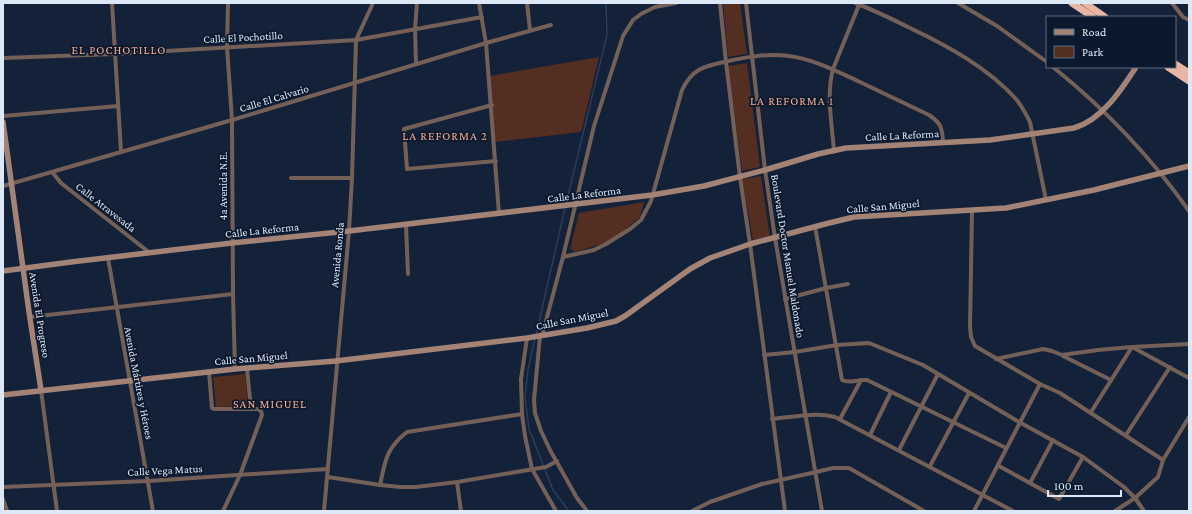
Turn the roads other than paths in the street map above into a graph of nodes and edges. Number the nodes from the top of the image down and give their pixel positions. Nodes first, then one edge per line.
1 (112, 3) edge
2 (228, 3) edge
3 (373, 3) edge
4 (417, 3) edge
5 (479, 3) edge
6 (527, 3) edge
7 (676, 3) edge
8 (720, 3) edge
9 (746, 3) edge
10 (958, 3) edge
11 (1072, 3) edge
12 (1085, 3) edge
13 (1172, 3) edge
14 (857, 4) edge
15 (1092, 16) edge
16 (1104, 16) edge
17 (482, 17) junction
18 (1189, 20) edge
19 (551, 25) dead end
20 (415, 29) junction
21 (530, 30) junction
22 (356, 40) junction
23 (486, 42) junction
24 (228, 47) junction
25 (115, 54) junction
26 (752, 56) junction
27 (3, 58) edge
28 (1046, 61) edge
29 (726, 62) junction
30 (416, 64) junction
31 (1176, 65) edge
32 (1055, 68) edge
33 (1135, 68) edge
34 (1170, 68) edge
35 (833, 70) junction
36 (1189, 73) edge
37 (1189, 81) edge
38 (354, 82) junction
39 (492, 105) junction
40 (118, 106) junction
41 (1103, 110) junction
42 (3, 116) edge
43 (232, 120) junction
44 (3, 122) edge
45 (1033, 134) junction
46 (943, 142) junction
47 (834, 151) junction
48 (121, 152) junction
49 (496, 161) junction
50 (1189, 166) edge
51 (765, 170) junction
52 (52, 172) junction
53 (1160, 172) junction
54 (740, 177) junction
55 (291, 178) dead end
56 (352, 178) junction
57 (11, 184) junction
58 (3, 186) edge
59 (652, 195) junction
60 (1046, 200) junction
61 (574, 205) junction
62 (972, 210) junction
63 (1189, 211) edge
64 (499, 214) junction
65 (406, 224) junction
66 (815, 226) junction
67 (349, 231) junction
68 (774, 238) junction
69 (232, 243) junction
70 (750, 244) junction
71 (151, 253) junction
72 (563, 257) junction
73 (108, 258) junction
74 (23, 269) junction
75 (3, 272) edge
76 (408, 274) dead end
77 (848, 284) dead end
78 (826, 288) junction
79 (233, 294) junction
80 (785, 298) junction
81 (116, 308) junction
82 (30, 317) junction
83 (540, 336) junction
84 (528, 338) junction
85 (1189, 344) edge
86 (837, 345) junction
87 (1132, 347) junction
88 (795, 352) junction
89 (764, 355) junction
90 (1062, 355) junction
91 (996, 359) junction
92 (336, 361) junction
93 (1170, 367) junction
94 (247, 368) junction
95 (235, 369) junction
96 (209, 372) junction
97 (938, 374) junction
98 (1189, 378) edge
99 (862, 380) junction
100 (1111, 380) junction
101 (130, 381) junction
102 (1040, 384) junction
103 (42, 390) junction
104 (891, 392) junction
105 (969, 393) junction
106 (3, 395) edge
107 (922, 407) junction
108 (251, 409) junction
109 (1090, 412) junction
110 (522, 414) junction
111 (806, 415) junction
112 (1189, 417) edge
113 (772, 419) junction
114 (840, 419) junction
115 (953, 422) junction
116 (1019, 422) junction
117 (870, 435) junction
118 (1126, 435) junction
119 (1053, 440) junction
120 (1006, 448) junction
121 (899, 450) junction
122 (1083, 457) junction
123 (1163, 460) junction
124 (556, 462) junction
125 (930, 466) junction
126 (999, 466) junction
127 (328, 469) junction
128 (533, 469) junction
129 (816, 472) junction
130 (240, 475) junction
131 (328, 477) junction
132 (781, 480) junction
133 (148, 481) junction
134 (457, 482) junction
135 (1030, 483) junction
136 (53, 484) junction
137 (380, 485) junction
138 (3, 488) edge
139 (982, 495) junction
140 (1135, 498) junction
141 (3, 499) edge
142 (7, 511) edge
143 (58, 511) edge
144 (153, 511) edge
145 (223, 511) edge
146 (324, 511) edge
147 (461, 511) edge
148 (556, 511) edge
149 (587, 511) edge
150 (692, 511) edge
151 (784, 511) edge
152 (822, 511) edge
153 (924, 511) edge
154 (974, 511) edge
155 (1013, 511) edge
156 (1115, 511) edge
157 (1144, 511) edge

1 - 25 street
2 - 24 street, 4a Avenida N.E.
3 - 22 street, Avenida Ronda
4 - 20 street
5 - 17 street
6 - 21 street
7 - 61 street
8 - 29 street
9 - 26 street, Boulevard Doctor Manuel Maldonado
10 - 28 street
11 - 15 highway
12 - 16 highway
13 - 18 street
14 - 35 street
14 - 45 street
17 - 20 street, Calle El Pochotillo
17 - 23 street
19 - 21 street, Calle El Calvario
20 - 22 street, Calle El Pochotillo
20 - 30 street
21 - 23 street, Calle El Calvario
22 - 24 street, Calle El Pochotillo
22 - 38 street, Avenida Ronda
23 - 30 street, Calle El Calvario
23 - 39 street
24 - 25 street, Calle El Pochotillo
24 - 43 street, 4a Avenida N.E.
25 - 27 street, Calle El Pochotillo
25 - 40 street
26 - 29 street
26 - 35 street
26 - 51 street, Boulevard Doctor Manuel Maldonado
29 - 54 street
29 - 59 street
30 - 38 street, Calle El Calvario
31 - 36 highway
32 - 41 street
33 - 41 street, Calle La Reforma
34 - 37 highway
35 - 46 street
35 - 47 street
38 - 43 street, Calle El Calvario
38 - 56 street, Avenida Ronda
39 - 49 street
39 - 49 street
40 - 42 street
40 - 48 street
41 - 45 street, Calle La Reforma
41 - 53 street
43 - 48 street, Calle El Calvario
43 - 69 street, 4a Avenida N.E.
44 - 57 street, Avenida El Progreso
45 - 46 street, Calle La Reforma
45 - 60 street
46 - 47 street, Calle La Reforma
47 - 51 street, Calle La Reforma
48 - 52 street, Calle El Calvario
49 - 64 street
50 - 53 street, Calle San Miguel
51 - 54 street, Calle La Reforma
51 - 68 street, Boulevard Doctor Manuel Maldonado
52 - 57 street, Calle El Calvario
52 - 71 street, Calle Atravesada
53 - 60 street, Calle San Miguel
53 - 63 street
54 - 59 street, Calle La Reforma
54 - 70 street
55 - 56 street
56 - 67 street, Avenida Ronda
57 - 58 street, Calle El Calvario
57 - 74 street, Avenida El Progreso
59 - 61 street, Calle La Reforma
59 - 72 street
60 - 62 street, Calle San Miguel
61 - 64 street, Calle La Reforma
61 - 72 street
62 - 66 street, Calle San Miguel
62 - 91 street
64 - 65 street, Calle La Reforma
65 - 67 street, Calle La Reforma
65 - 76 street
66 - 68 street, Calle San Miguel
66 - 78 street
67 - 69 street, Calle La Reforma
67 - 92 street, Avenida Ronda
68 - 70 street, Calle San Miguel
68 - 80 street, Boulevard Doctor Manuel Maldonado
69 - 71 street, Calle La Reforma
69 - 79 street, 4a Avenida N.E.
70 - 83 street, Calle San Miguel
70 - 89 street
71 - 73 street, Calle La Reforma
72 - 83 street
73 - 74 street, Calle La Reforma
73 - 81 street, Avenida Mártires y Héroes
74 - 75 street, Calle La Reforma
74 - 82 street, Avenida El Progreso
77 - 78 street
78 - 80 street
78 - 86 street
79 - 81 street
79 - 95 street, 4a Avenida N.E.
80 - 88 street, Boulevard Doctor Manuel Maldonado
81 - 82 street
81 - 101 street, Avenida Mártires y Héroes
82 - 103 street, Avenida El Progreso
83 - 84 street, Calle San Miguel
83 - 124 street
84 - 92 street, Calle San Miguel
84 - 110 street
85 - 87 street
86 - 88 street
86 - 97 street
86 - 99 street
87 - 90 street
87 - 93 street
87 - 100 street
88 - 89 street
88 - 111 street, Boulevard Doctor Manuel Maldonado
89 - 113 street
90 - 91 street
90 - 100 street
91 - 102 street
92 - 94 street, Calle San Miguel
92 - 127 street, Avenida Ronda
93 - 98 street
93 - 118 street
94 - 95 street, Calle San Miguel
94 - 108 street
95 - 96 street, Calle San Miguel
96 - 101 street, Calle San Miguel
96 - 108 street
97 - 105 street
97 - 107 street
99 - 104 street
99 - 114 street
100 - 109 street
101 - 103 street, Calle San Miguel
101 - 133 street, Avenida Mártires y Héroes
102 - 109 street
102 - 116 street
103 - 106 street, Calle San Miguel
103 - 136 street, Avenida El Progreso
104 - 107 street
104 - 117 street
105 - 115 street
105 - 116 street
107 - 115 street
107 - 121 street
108 - 130 street
109 - 118 street
110 - 128 street
110 - 137 street
111 - 113 street
111 - 114 street
111 - 129 street, Boulevard Doctor Manuel Maldonado
112 - 123 street
113 - 132 street
114 - 117 street
115 - 120 street
115 - 125 street
116 - 119 street
116 - 120 street
117 - 121 street
118 - 123 street
119 - 122 street
119 - 135 street
120 - 126 street
121 - 125 street
122 - 135 street
122 - 140 street
123 - 140 street
124 - 128 street
124 - 149 street
125 - 139 street
126 - 135 street
126 - 139 street
127 - 130 street, Calle Vega Matus
127 - 131 street, Avenida Ronda
128 - 134 street
128 - 148 street
129 - 132 street
129 - 152 street, Boulevard Doctor Manuel Maldonado
129 - 153 street
130 - 133 street, Calle Vega Matus
130 - 145 street
131 - 137 street
131 - 146 street, Avenida Ronda
132 - 150 street
132 - 151 street
133 - 136 street, Calle Vega Matus
133 - 144 street, Avenida Mártires y Héroes
134 - 137 street
134 - 147 street
136 - 138 street, Calle Vega Matus
136 - 143 street, Avenida El Progreso
139 - 154 street
139 - 155 street
140 - 156 street
140 - 157 street
141 - 142 street

